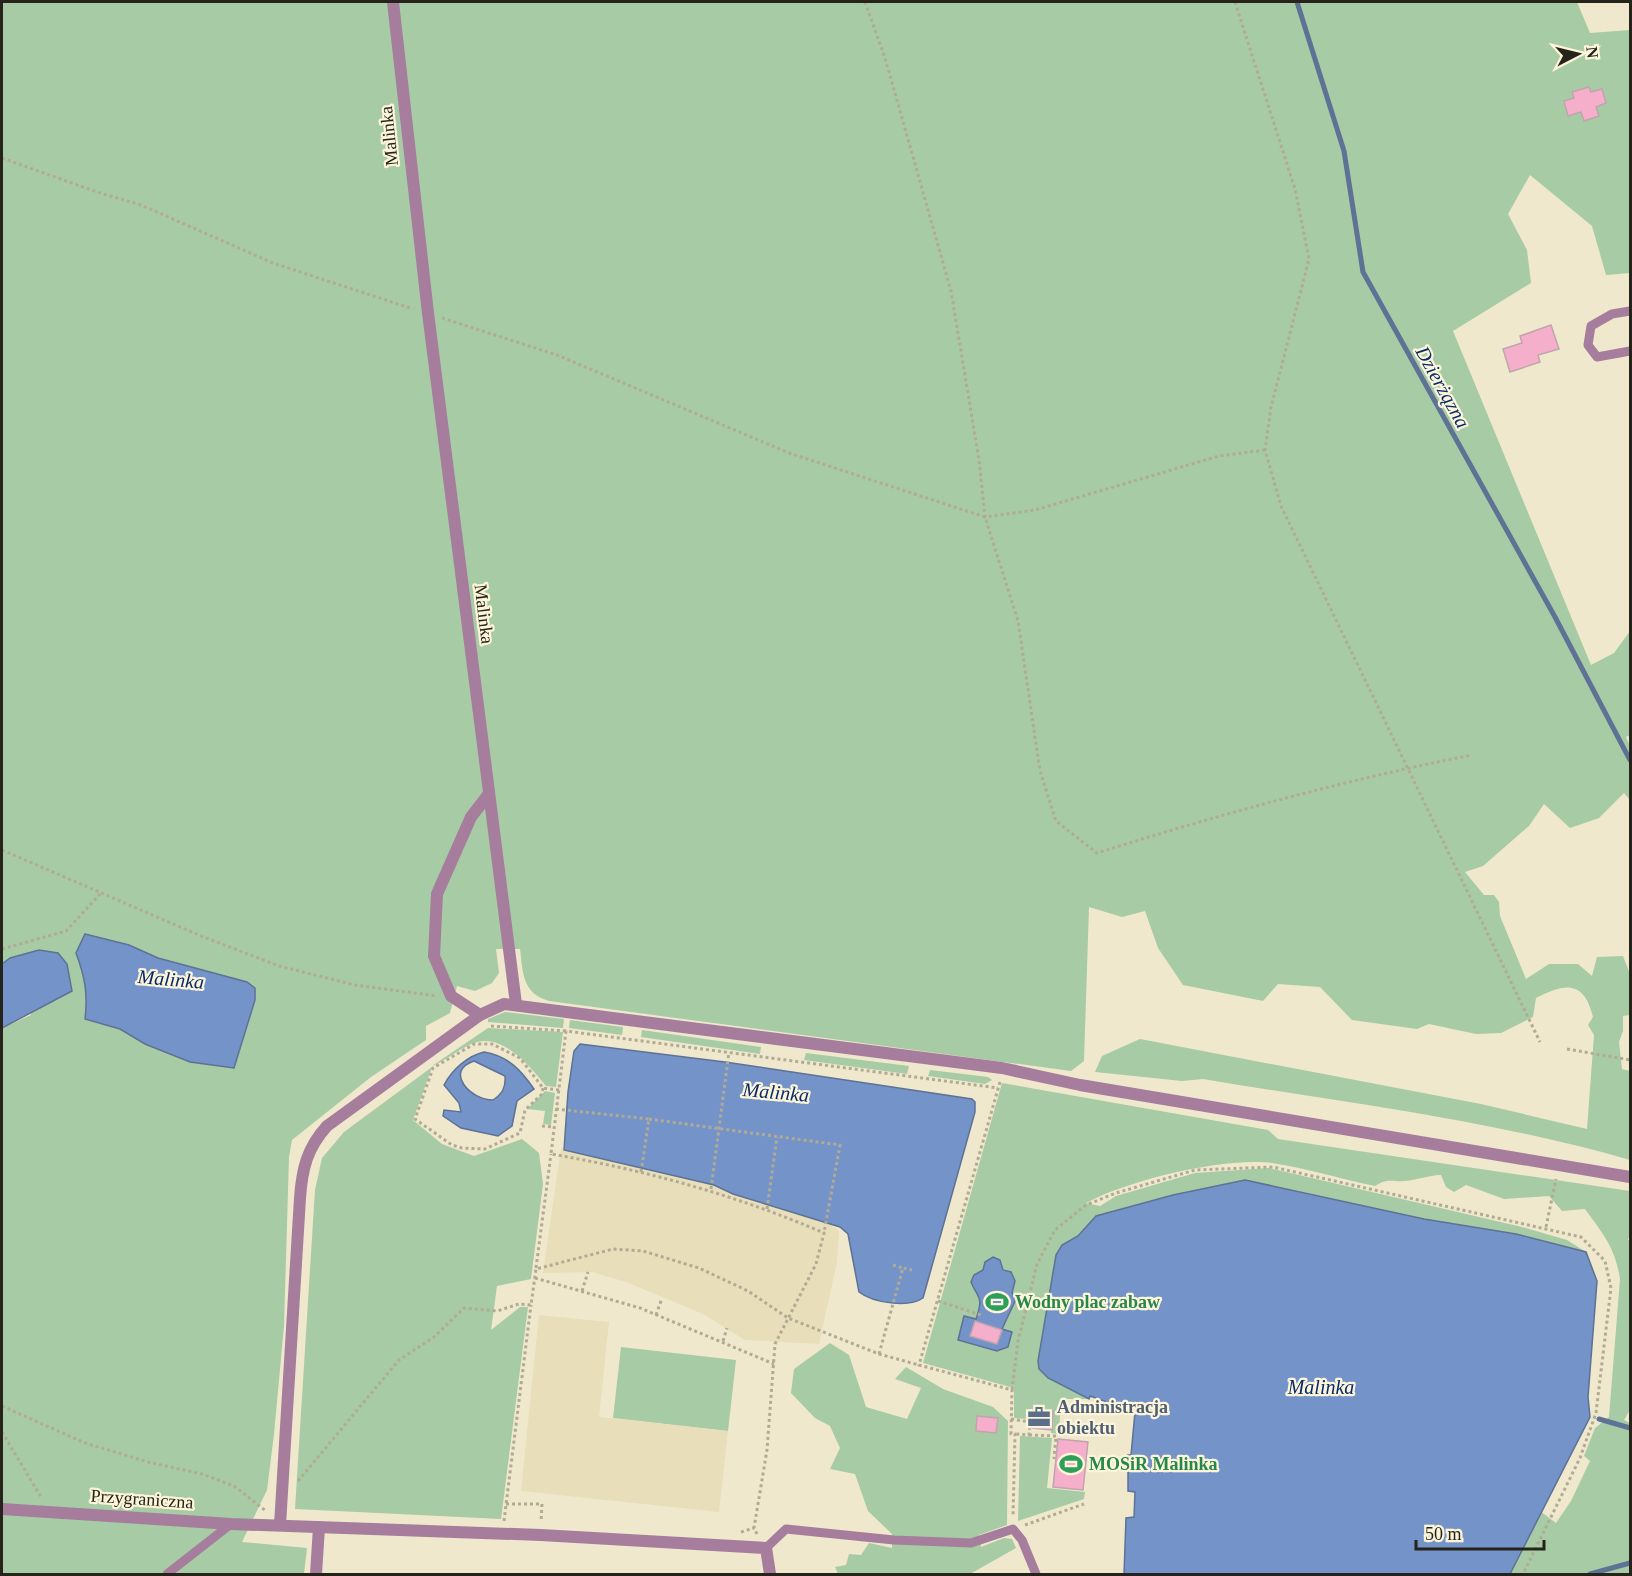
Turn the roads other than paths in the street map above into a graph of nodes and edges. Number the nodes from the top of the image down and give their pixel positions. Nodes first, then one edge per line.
1 (393, 2) edge
2 (1630, 310) edge
3 (1630, 351) edge
4 (488, 795) junction
5 (516, 1004) junction
6 (480, 1015) junction
7 (1630, 1177) edge
8 (2, 1509) edge
9 (231, 1524) junction
10 (280, 1525) junction
11 (319, 1527) junction
12 (766, 1548) junction
13 (167, 1575) edge
14 (316, 1575) edge
15 (770, 1575) edge
16 (1036, 1575) edge

1 - 4 street, Malinka
2 - 3 lane
4 - 5 street, Malinka
4 - 6 street
5 - 6 street
5 - 7 street
6 - 10 street
8 - 9 street, Przygraniczna
9 - 10 street, Przygraniczna
9 - 13 lane
10 - 11 street, Przygraniczna
11 - 12 street, Przygraniczna
11 - 14 street
12 - 15 street
12 - 16 lane

